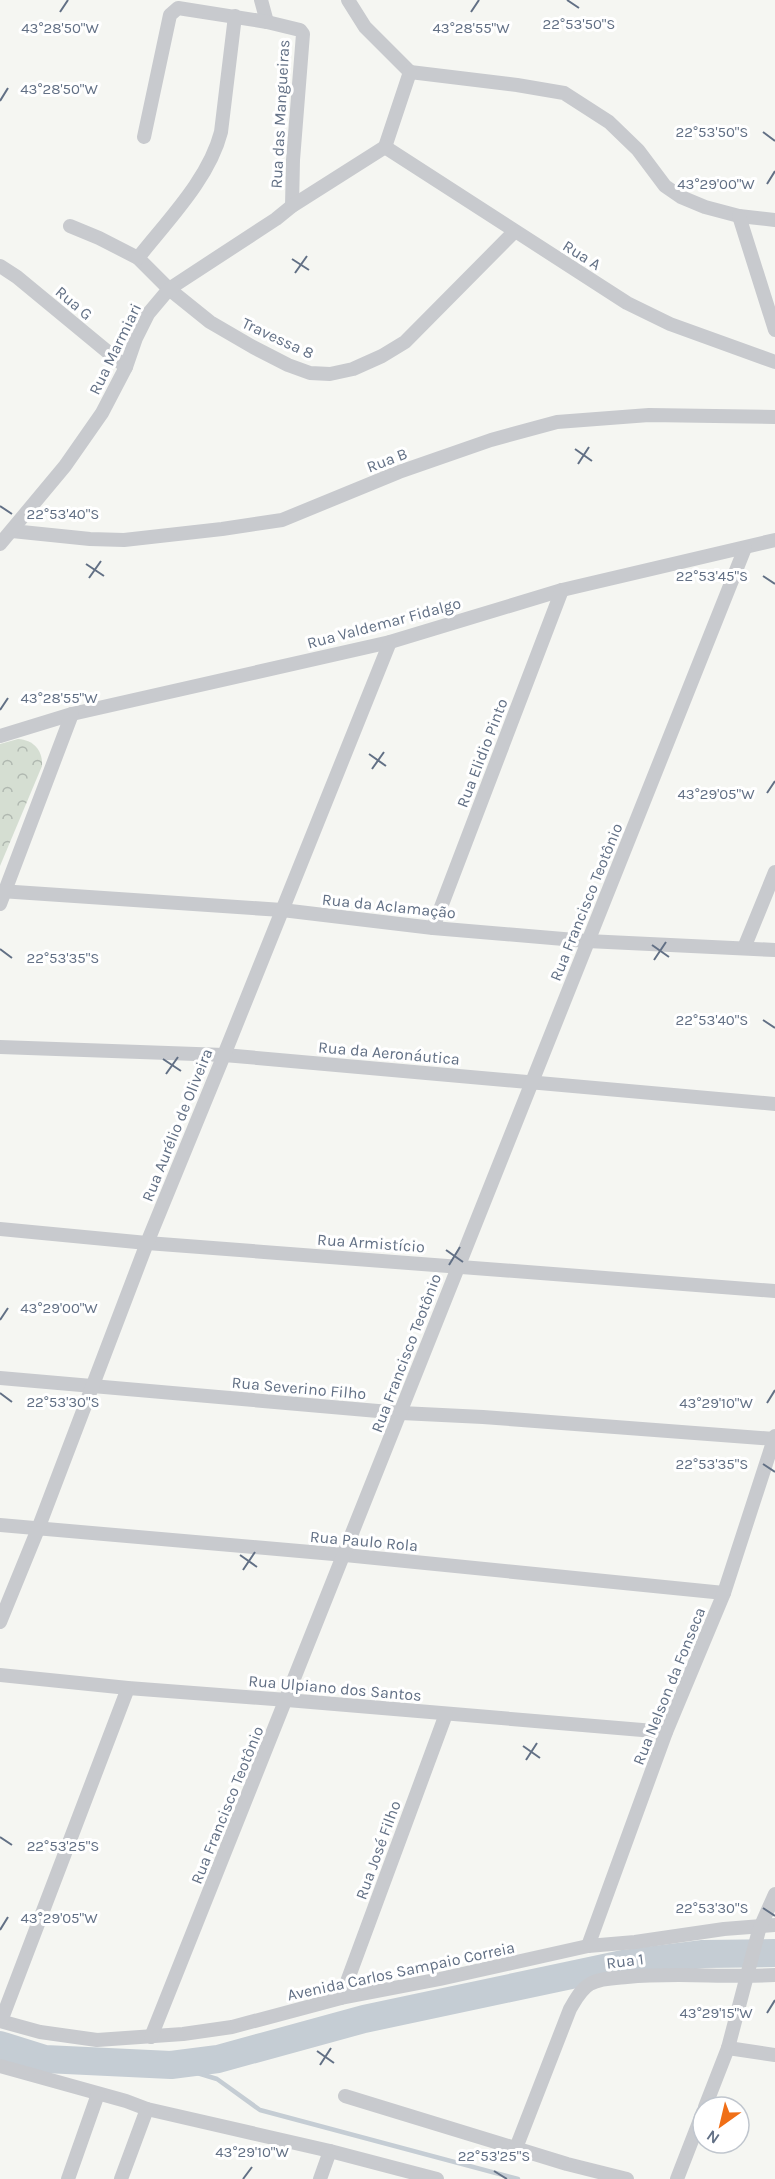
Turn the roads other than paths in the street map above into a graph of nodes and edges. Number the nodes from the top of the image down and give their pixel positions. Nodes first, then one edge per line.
1 (261, 0) edge
2 (348, 0) edge
3 (235, 16) junction
4 (267, 22) junction
5 (410, 72) junction
6 (144, 137) dead end
7 (385, 147) junction
8 (292, 206) junction
9 (739, 216) junction
10 (775, 220) edge
11 (70, 226) dead end
12 (514, 232) junction
13 (138, 258) junction
14 (0, 266) edge
15 (169, 289) junction
16 (775, 330) edge
17 (775, 362) edge
18 (126, 367) junction
19 (775, 417) edge
20 (12, 531) junction
21 (775, 540) edge
22 (0, 544) edge
23 (745, 548) junction
24 (562, 590) junction
25 (390, 642) junction
26 (72, 714) junction
27 (0, 736) edge
28 (775, 872) edge
29 (2, 895) edge
30 (282, 910) junction
31 (433, 928) junction
32 (588, 941) junction
33 (744, 948) junction
34 (775, 950) edge
35 (0, 1047) edge
36 (224, 1055) junction
37 (533, 1081) junction
38 (775, 1104) edge
39 (0, 1229) edge
40 (147, 1242) junction
41 (457, 1266) junction
42 (775, 1291) edge
43 (0, 1378) edge
44 (92, 1386) junction
45 (400, 1413) junction
46 (775, 1438) edge
47 (770, 1468) edge
48 (0, 1525) edge
49 (38, 1529) junction
50 (345, 1555) junction
51 (724, 1593) junction
52 (0, 1622) edge
53 (0, 1675) edge
54 (128, 1688) junction
55 (287, 1700) junction
56 (446, 1714) junction
57 (666, 1732) junction
58 (775, 1894) edge
59 (765, 1927) edge
60 (588, 1946) junction
61 (748, 1974) junction
62 (775, 1975) edge
63 (340, 1998) junction
64 (0, 2021) edge
65 (151, 2037) junction
66 (728, 2048) junction
67 (775, 2055) edge
68 (0, 2066) edge
69 (99, 2094) junction
70 (710, 2095) edge
71 (345, 2096) dead end
72 (147, 2109) junction
73 (691, 2143) edge
74 (516, 2148) junction
75 (330, 2151) junction
76 (68, 2179) edge
77 (121, 2179) edge
78 (320, 2179) edge
79 (437, 2179) edge
80 (627, 2179) edge
81 (677, 2179) edge

1 - 4 street, Rua das Mangueiras
2 - 5 street
3 - 4 street
3 - 6 street
3 - 13 street
4 - 8 street, Rua das Mangueiras
5 - 7 street
5 - 9 street
7 - 8 street, Rua Marmiari
7 - 12 street, Rua A
8 - 15 street, Rua Marmiari
9 - 10 street
9 - 16 street
11 - 13 street, Travessa 8
12 - 15 street, Travessa 8
12 - 17 street, Rua A
13 - 15 street, Travessa 8
14 - 18 street, Rua G
15 - 18 street, Rua Marmiari
18 - 20 street, Rua Marmiari
19 - 20 street, Rua B
20 - 22 street, Rua Marmiari
21 - 23 street, Rua Valdemar Fidalgo
23 - 24 street, Rua Valdemar Fidalgo
23 - 32 street, Rua Francisco Teotônio
24 - 25 street, Rua Valdemar Fidalgo
24 - 31 street, Rua Elidio Pinto
25 - 26 street, Rua Valdemar Fidalgo
25 - 30 street, Rua Aurélio de Oliveira
26 - 27 street, Rua Valdemar Fidalgo
26 - 29 street
28 - 33 street
29 - 30 street, Rua da Aclamação
30 - 31 street, Rua da Aclamação
30 - 36 street, Rua Aurélio de Oliveira
31 - 32 street, Rua da Aclamação
32 - 33 street, Rua da Aclamação
32 - 37 street, Rua Francisco Teotônio
33 - 34 street, Rua da Aclamação
35 - 36 street, Rua da Aeronáutica
36 - 37 street, Rua da Aeronáutica
36 - 40 street, Rua Aurélio de Oliveira
37 - 38 street, Rua da Aeronáutica
37 - 41 street, Rua Francisco Teotônio
39 - 40 street, Rua Armistício
40 - 41 street, Rua Armistício
40 - 44 street, Rua Aurélio de Oliveira
41 - 42 street, Rua Armistício
41 - 45 street, Rua Francisco Teotônio
43 - 44 street, Rua Severino Filho
44 - 45 street, Rua Severino Filho
44 - 49 street, Rua Aurélio de Oliveira
45 - 46 street, Rua Severino Filho
45 - 50 street, Rua Francisco Teotônio
46 - 47 street, Rua Nelson da Fonseca
47 - 51 street, Rua Nelson da Fonseca
48 - 49 street, Rua Paulo Rola
49 - 50 street, Rua Paulo Rola
49 - 52 street, Rua Aurélio de Oliveira
50 - 51 street, Rua Paulo Rola
50 - 55 street, Rua Francisco Teotônio
51 - 57 street, Rua Nelson da Fonseca
53 - 54 street, Rua Ulpiano dos Santos
54 - 55 street, Rua Ulpiano dos Santos
54 - 64 street
55 - 56 street, Rua Ulpiano dos Santos
55 - 65 street, Rua Francisco Teotônio
56 - 57 street, Rua Ulpiano dos Santos
56 - 63 street, Rua José Filho
57 - 60 street, Rua Nelson da Fonseca
58 - 59 street
59 - 60 street, Avenida Carlos Sampaio Correia
59 - 61 street
60 - 63 street, Avenida Carlos Sampaio Correia
61 - 62 street, Rua 1
61 - 66 street
61 - 74 street, Rua 1
63 - 65 street, Avenida Carlos Sampaio Correia
64 - 65 street, Avenida Carlos Sampaio Correia
66 - 67 street
66 - 70 street
68 - 69 street
69 - 72 street
69 - 76 street
71 - 74 street
72 - 75 street
72 - 77 street
73 - 81 street
74 - 80 street
75 - 78 street
75 - 79 street

